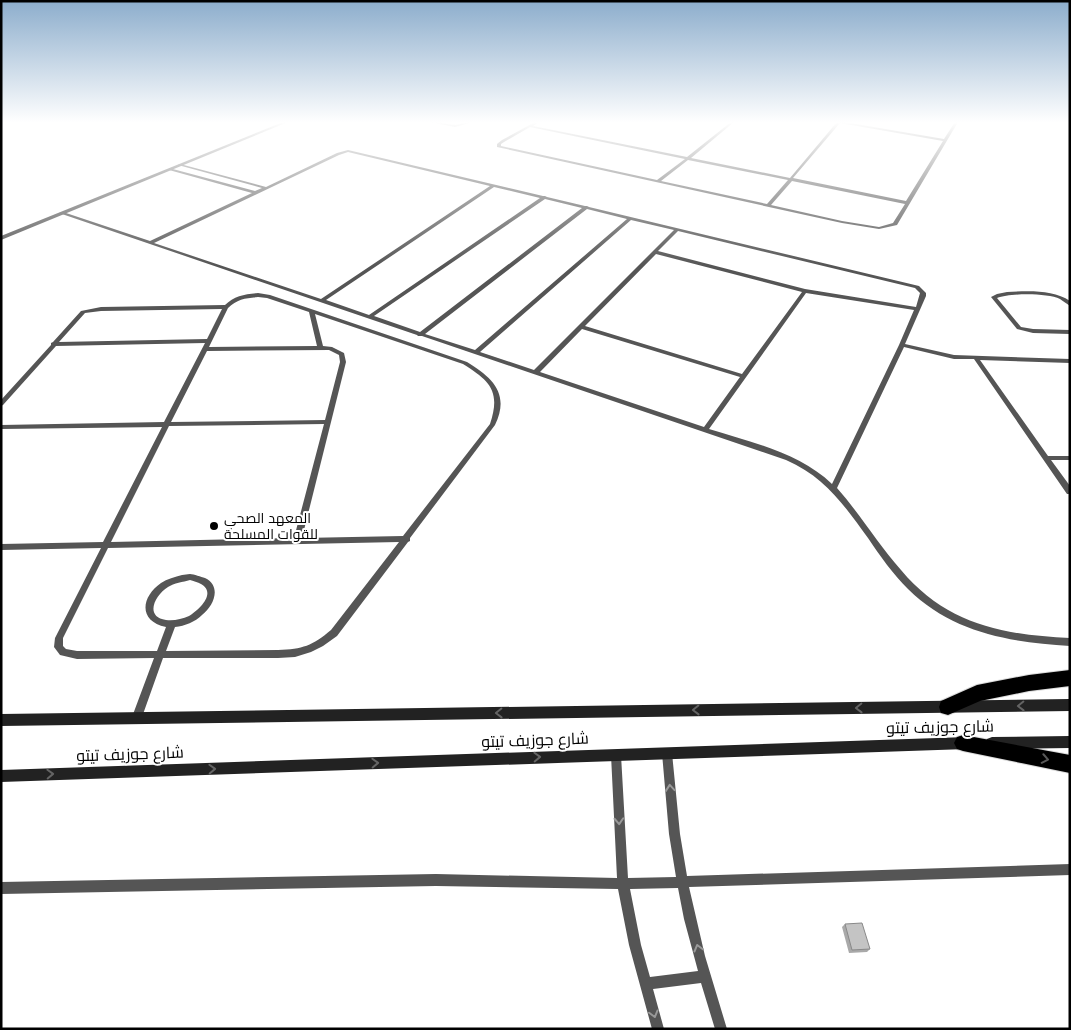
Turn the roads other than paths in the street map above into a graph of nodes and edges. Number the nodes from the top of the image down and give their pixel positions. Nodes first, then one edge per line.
1 (167, 170) edge
2 (174, 170) edge
3 (199, 170) edge
4 (304, 170) edge
5 (430, 170) edge
6 (603, 170) edge
7 (674, 170) edge
8 (747, 170) edge
9 (798, 170) edge
10 (927, 170) edge
11 (790, 179) junction
12 (658, 182) junction
13 (494, 185) junction
14 (266, 188) junction
15 (256, 193) junction
16 (545, 197) junction
17 (908, 203) junction
18 (768, 206) junction
19 (587, 208) junction
20 (61, 213) junction
21 (631, 218) junction
22 (678, 229) junction
23 (1, 238) edge
24 (150, 244) junction
25 (655, 252) junction
26 (805, 291) junction
27 (322, 301) junction
28 (1070, 304) edge
29 (226, 307) junction
30 (918, 309) junction
31 (312, 312) junction
32 (369, 317) junction
33 (581, 327) junction
34 (1070, 332) edge
35 (420, 335) junction
36 (209, 341) junction
37 (53, 344) junction
38 (902, 345) junction
39 (320, 348) junction
40 (205, 349) junction
41 (475, 353) junction
42 (977, 359) junction
43 (1070, 361) edge
44 (535, 373) junction
45 (744, 376) junction
46 (1, 404) edge
47 (327, 422) junction
48 (166, 424) junction
49 (1, 427) edge
50 (705, 430) junction
51 (1046, 458) junction
52 (1070, 458) edge
53 (833, 489) junction
54 (1070, 492) edge
55 (407, 539) junction
56 (297, 541) junction
57 (106, 544) junction
58 (1, 548) edge
59 (171, 625) junction
60 (1070, 642) edge
61 (159, 653) junction
62 (1070, 678) edge
63 (1070, 705) edge
64 (948, 707) junction
65 (136, 717) junction
66 (1, 720) edge
67 (1070, 742) edge
68 (963, 743) junction
69 (667, 753) junction
70 (616, 755) junction
71 (1070, 764) edge
72 (1, 776) edge
73 (1070, 870) edge
74 (682, 882) junction
75 (623, 884) junction
76 (1, 888) edge
77 (705, 976) junction
78 (646, 984) junction
79 (658, 1029) edge
80 (721, 1029) edge

1 - 20 street
2 - 15 lane
3 - 14 lane
4 - 14 lane
5 - 13 lane
6 - 12 lane
7 - 12 lane
8 - 11 lane
9 - 11 lane
10 - 17 lane
11 - 17 lane
11 - 18 lane
12 - 18 lane
13 - 16 lane
13 - 27 lane
14 - 15 lane
15 - 24 lane
16 - 19 lane
16 - 32 lane
17 - 18 lane
19 - 21 lane
19 - 35 lane
20 - 23 street
20 - 24 lane
21 - 22 lane
21 - 41 lane
22 - 25 lane
22 - 30 lane
24 - 27 lane
25 - 26 lane
25 - 33 lane
26 - 30 lane
26 - 45 lane
27 - 32 lane
28 - 34 lane
29 - 31 lane
29 - 36 lane
29 - 37 lane
30 - 38 lane
31 - 39 lane
31 - 55 lane
32 - 35 lane
33 - 44 lane
33 - 45 lane
35 - 41 lane
36 - 37 lane
36 - 40 lane
37 - 46 lane
38 - 42 lane
38 - 53 lane
39 - 40 lane
39 - 47 lane
40 - 48 lane
41 - 44 lane
42 - 43 lane
42 - 51 lane
44 - 50 lane
45 - 50 lane
47 - 48 lane
47 - 56 lane
48 - 49 lane
48 - 57 lane
50 - 53 lane
51 - 52 lane
51 - 54 lane
53 - 60 lane
55 - 56 lane
55 - 61 lane
56 - 57 lane
57 - 58 lane
57 - 61 lane
59 - 59 lane
59 - 61 lane
61 - 65 lane
62 - 64 highway
63 -> 64 main road, شارع جوزيف تيتو
64 -> 65 main road, شارع جوزيف تيتو
65 - 66 main road, شارع جوزيف تيتو
67 - 68 main road, شارع جوزيف تيتو
68 - 69 main road, شارع جوزيف تيتو
68 -> 71 highway
69 - 70 main road, شارع جوزيف تيتو
74 -> 69 lane
72 -> 70 main road, شارع جوزيف تيتو
70 -> 75 lane
73 - 74 lane
74 - 75 lane
77 -> 74 lane
75 - 76 lane
75 - 78 lane
77 - 78 lane
77 - 80 lane
78 -> 79 lane

